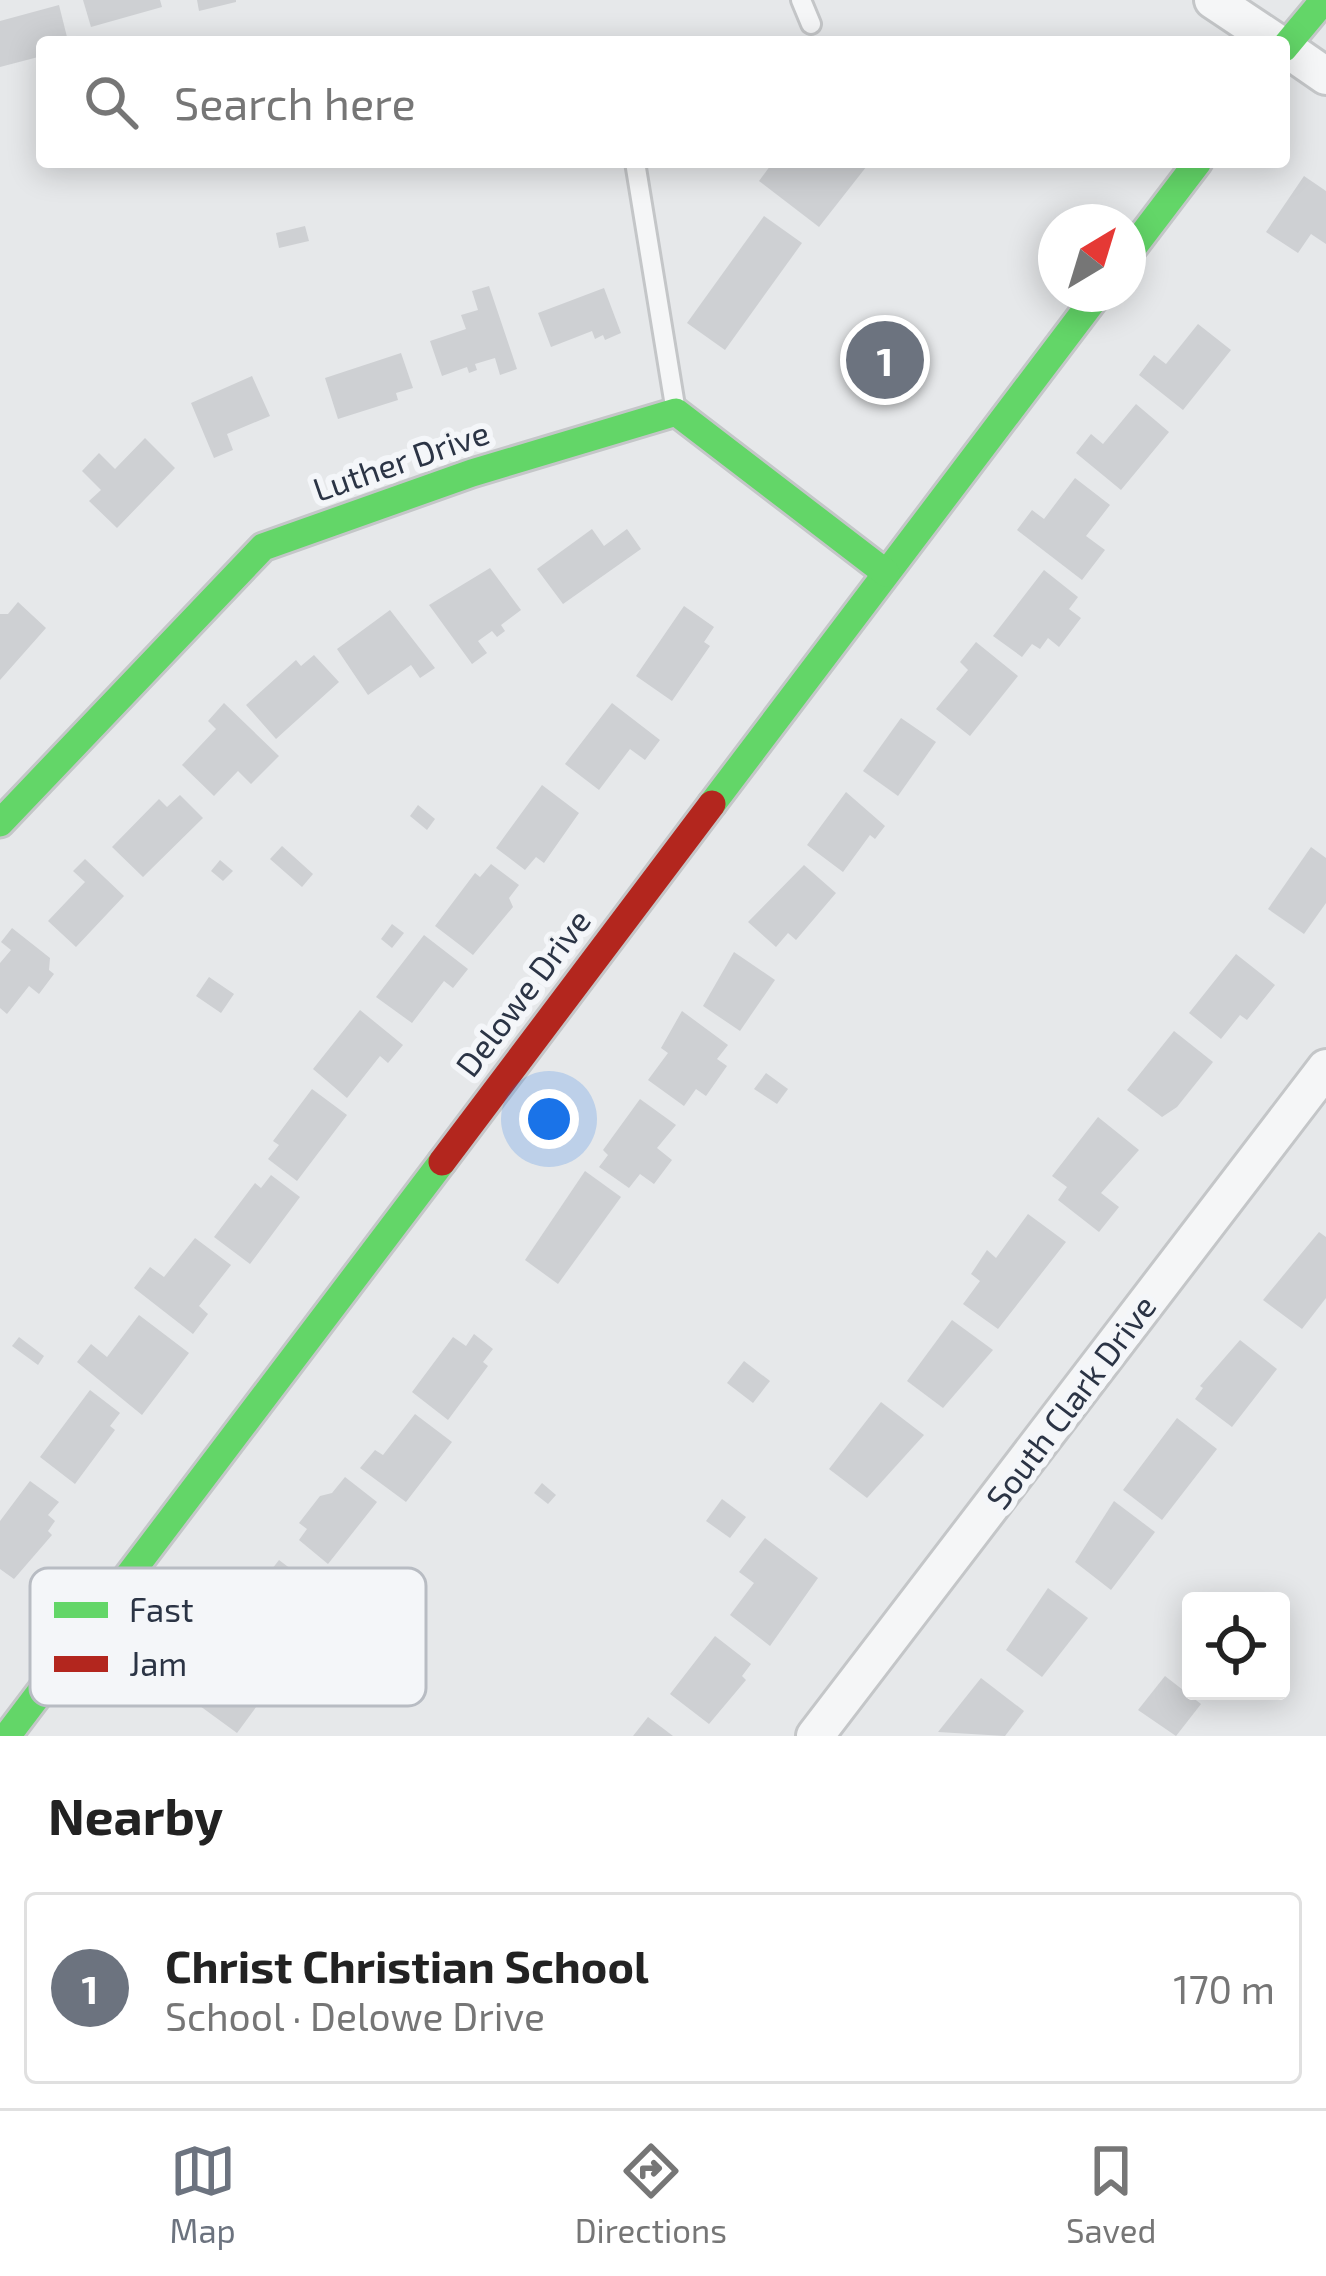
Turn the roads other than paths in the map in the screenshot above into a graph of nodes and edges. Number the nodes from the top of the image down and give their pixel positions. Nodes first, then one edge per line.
1 (801, 0) edge
2 (1213, 0) edge
3 (1324, 0) edge
4 (811, 24) dead end
5 (1267, 36) edge
6 (1290, 41) edge
7 (1290, 52) edge
8 (1326, 76) edge
9 (636, 168) edge
10 (1193, 168) edge
11 (1146, 230) edge
12 (1083, 312) edge
13 (676, 412) junction
14 (886, 573) junction
15 (0, 823) edge
16 (1326, 1068) edge
17 (134, 1568) edge
18 (30, 1706) edge
19 (7, 1736) edge
20 (815, 1736) edge

1 - 4 lane
2 - 5 street
3 - 6 street
7 - 8 street
9 - 13 lane
10 - 11 street
12 - 14 street, Delowe Drive
13 - 14 street
13 - 15 street, Luther Drive
14 - 17 street, Delowe Drive
16 - 20 street, South Clark Drive
18 - 19 street, Delowe Drive

